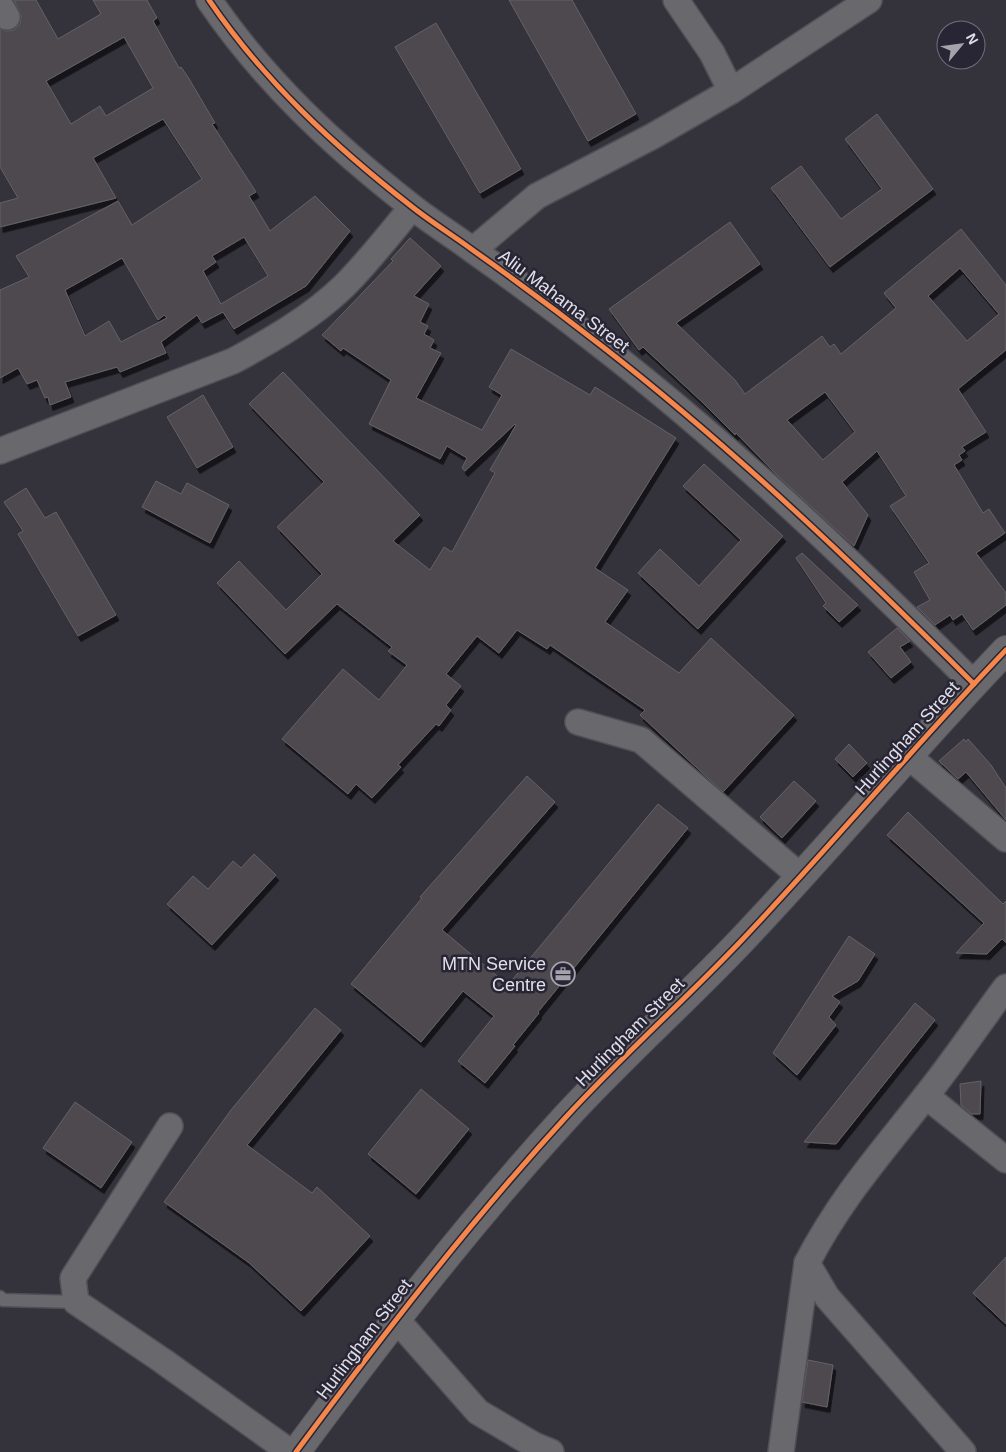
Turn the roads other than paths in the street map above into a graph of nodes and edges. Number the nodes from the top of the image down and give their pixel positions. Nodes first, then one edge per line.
1 (211, 0) edge
2 (676, 0) edge
3 (869, 0) edge
4 (731, 91) junction
5 (412, 208) junction
6 (473, 250) junction
7 (0, 451) edge
8 (1006, 650) edge
9 (974, 684) junction
10 (578, 722) dead end
11 (908, 756) junction
12 (1006, 839) edge
13 (800, 876) junction
14 (1006, 987) edge
15 (926, 1096) junction
16 (170, 1126) dead end
17 (1006, 1160) edge
18 (807, 1263) junction
19 (0, 1297) edge
20 (76, 1302) junction
21 (396, 1319) junction
22 (290, 1452) edge
23 (296, 1452) edge
24 (551, 1452) edge
25 (781, 1452) edge
26 (963, 1452) edge

1 - 5 street, Aliu Mahama Street
2 - 4 street
3 - 4 street
4 - 6 street
5 - 6 street, Aliu Mahama Street
5 - 7 street
6 - 9 street, Aliu Mahama Street
8 - 9 street, Hurlingham Street
9 - 11 street, Hurlingham Street
10 - 13 street
11 - 12 street
11 - 13 street, Hurlingham Street
13 - 21 street, Hurlingham Street
14 - 15 street
15 - 17 street
15 - 18 street
16 - 20 street
18 - 25 street
18 - 26 street
19 - 20 lane
20 - 22 street
21 - 23 street, Hurlingham Street
21 - 24 street

